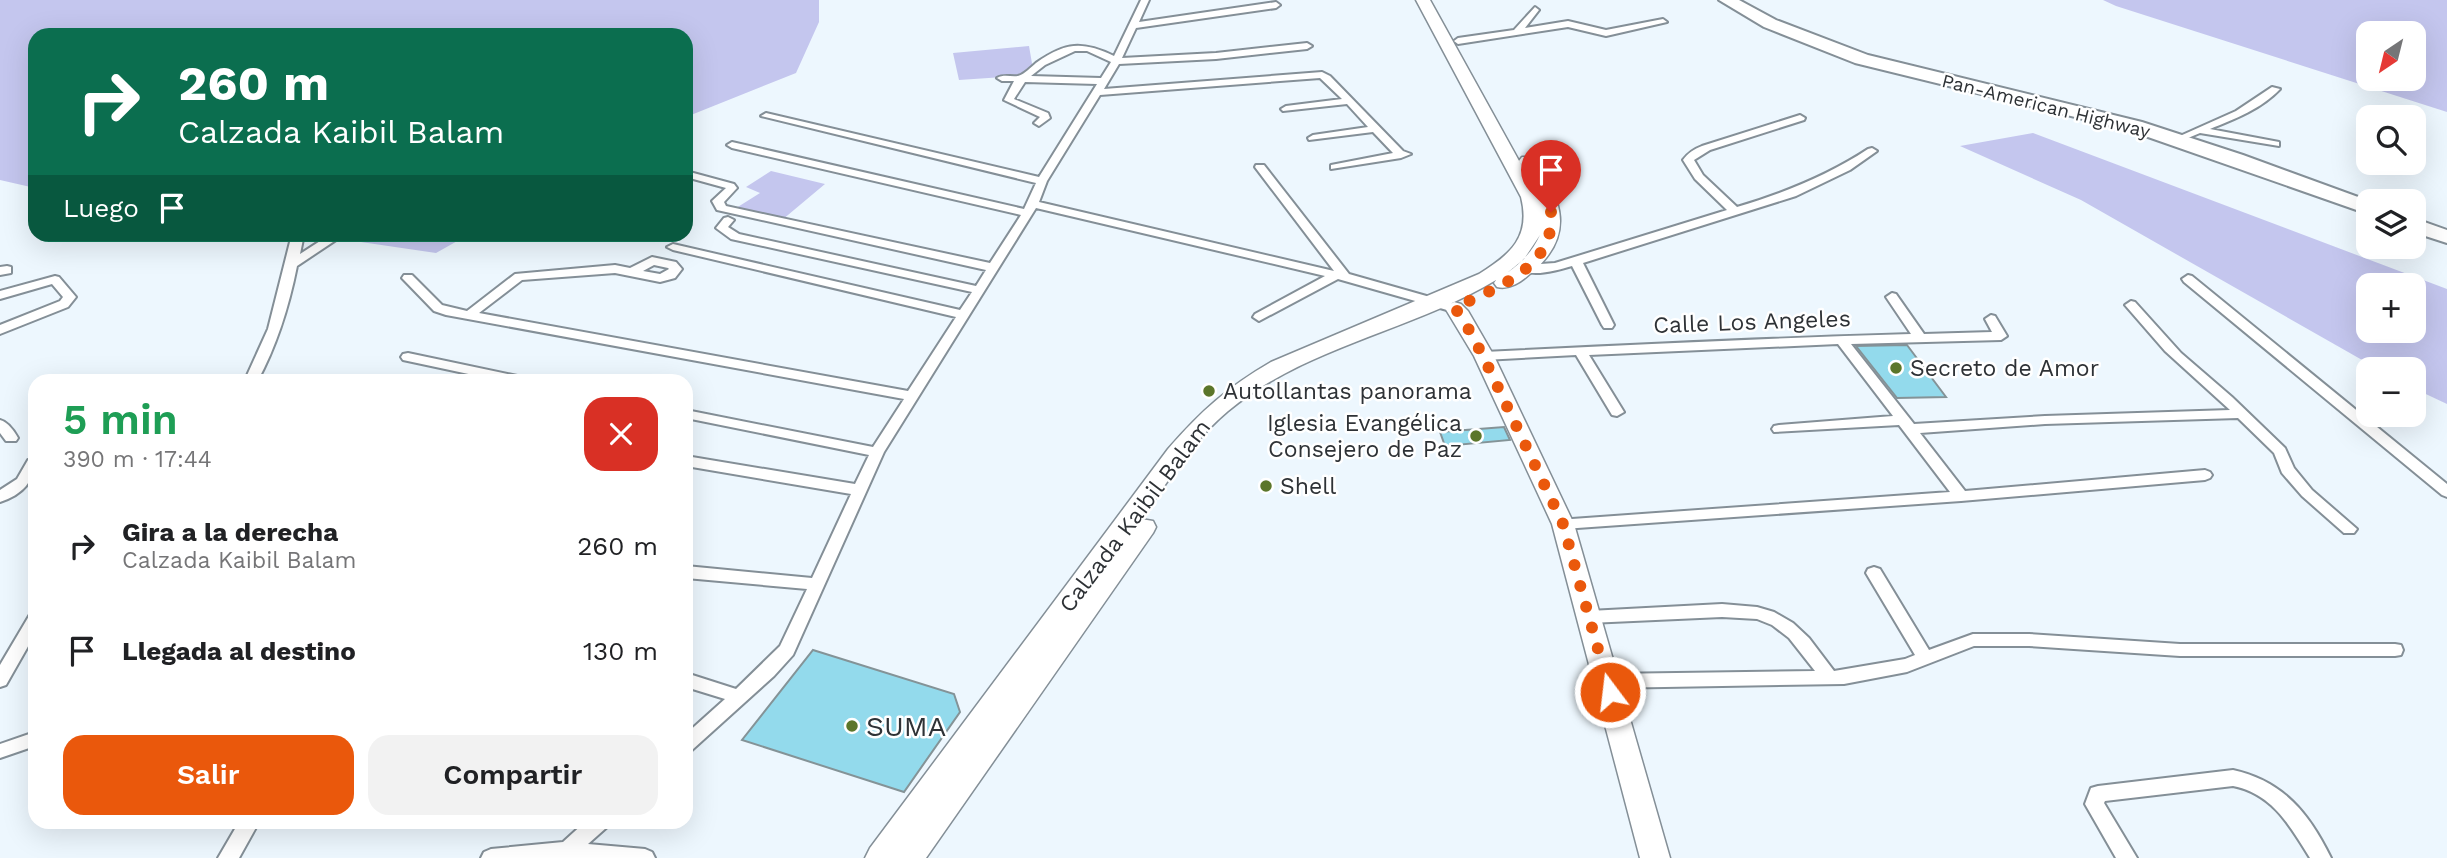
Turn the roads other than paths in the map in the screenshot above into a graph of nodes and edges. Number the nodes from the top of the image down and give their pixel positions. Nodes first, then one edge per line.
1 (1146, 0) edge
2 (1423, 0) edge
3 (1433, 0) edge
4 (1727, 0) edge
5 (1276, 5) dead end
6 (1535, 10) dead end
7 (1663, 22) dead end
8 (1131, 26) junction
9 (1517, 32) junction
10 (1458, 41) junction
11 (1307, 46) dead end
12 (1116, 61) junction
13 (1002, 78) dead end
14 (1022, 79) junction
15 (1101, 87) junction
16 (2275, 89) dead end
17 (1347, 101) junction
18 (1286, 109) dead end
19 (766, 116) dead end
20 (1800, 118) dead end
21 (1039, 123) dead end
22 (1375, 129) junction
23 (2200, 130) junction
24 (1313, 138) dead end
25 (2176, 140) junction
26 (2275, 144) dead end
27 (732, 145) dead end
28 (1872, 151) dead end
29 (1260, 167) dead end
30 (1335, 167) dead end
31 (693, 176) edge
32 (1042, 181) junction
33 (2356, 204) edge
34 (1030, 209) junction
35 (1735, 212) junction
36 (728, 220) dead end
37 (2426, 229) edge
38 (2447, 237) edge
39 (296, 242) edge
40 (327, 242) edge
41 (673, 247) dead end
42 (1576, 261) junction
43 (292, 264) junction
44 (994, 268) junction
45 (1526, 269) junction
46 (634, 271) dead end
47 (1341, 276) junction
48 (408, 278) dead end
49 (2188, 279) dead end
50 (979, 290) junction
51 (0, 295) edge
52 (1892, 297) dead end
53 (2131, 304) dead end
54 (1445, 305) junction
55 (964, 315) junction
56 (468, 316) junction
57 (1259, 317) dead end
58 (1991, 319) dead end
59 (1608, 325) dead end
60 (0, 330) edge
61 (1920, 338) junction
62 (1840, 339) junction
63 (1580, 351) junction
64 (1483, 356) junction
65 (408, 357) dead end
66 (254, 374) edge
67 (489, 374) edge
68 (911, 396) junction
69 (1617, 412) dead end
70 (2241, 414) junction
71 (693, 415) edge
72 (0, 424) edge
73 (1907, 424) junction
74 (1779, 429) dead end
75 (11, 438) dead end
76 (877, 452) junction
77 (693, 462) edge
78 (28, 472) edge
79 (2205, 475) dead end
80 (859, 490) junction
81 (2447, 492) edge
82 (1961, 496) junction
83 (0, 497) edge
84 (1563, 524) junction
85 (2349, 530) dead end
86 (693, 573) edge
87 (1874, 573) dead end
88 (818, 583) junction
89 (1589, 617) junction
90 (28, 632) edge
91 (2395, 650) dead end
92 (1926, 657) junction
93 (1829, 677) junction
94 (0, 680) edge
95 (1606, 681) junction
96 (693, 682) edge
97 (739, 696) junction
98 (693, 739) edge
99 (28, 741) edge
100 (0, 751) edge
101 (246, 829) edge
102 (591, 829) edge
103 (568, 850) junction
104 (228, 858) edge
105 (504, 858) edge
106 (645, 858) edge
107 (881, 858) edge
108 (908, 858) edge
109 (1655, 858) edge
110 (2127, 858) edge
111 (2321, 858) edge

1 - 8 street
2 - 54 main road, Calzada Kaibil Balam
3 - 10 main road, Calzada Kaibil Balam
4 - 25 highway, Pan-American Highway
5 - 8 street
6 - 9 street
7 - 9 street
8 - 12 street
9 - 10 street
10 - 45 main road, Calzada Kaibil Balam
11 - 12 street
12 - 14 street
12 - 15 street
13 - 14 street
14 - 15 street
14 - 21 street
15 - 17 street
15 - 32 street
16 - 23 street
17 - 18 street
17 - 22 street
19 - 32 street
20 - 35 street
22 - 24 street
22 - 30 street
23 - 25 street
23 - 26 street
25 - 33 highway, Pan-American Highway
27 - 34 street
28 - 35 street
29 - 47 street
31 - 44 street
32 - 34 street
34 - 44 street
34 - 47 street
35 - 42 street
36 - 50 street
37 - 38 highway
39 - 43 street
40 - 43 street
41 - 55 street
42 - 45 street
42 - 59 street
43 - 66 street
44 - 50 street
45 - 54 main road, Calzada Kaibil Balam
46 - 56 street
47 - 54 street
47 - 57 street
48 - 56 street
49 - 81 street
50 - 55 street
51 - 60 street
52 - 61 street
53 - 70 street
54 - 64 street
54 - 107 main road, Calzada Kaibil Balam
54 - 108 main road, Calzada Kaibil Balam
55 - 68 street
56 - 68 street
58 - 61 street, Calle Los Angeles
61 - 62 street, Calle Los Angeles
62 - 63 street, Calle Los Angeles
62 - 73 street
63 - 64 street, Calle Los Angeles
63 - 69 street
64 - 84 street
65 - 67 street
68 - 76 street
70 - 73 street
70 - 85 street
71 - 76 street
72 - 75 street
73 - 74 street
73 - 82 street
76 - 80 street
77 - 80 street
78 - 83 street
79 - 82 street
80 - 88 street
82 - 84 street
84 - 89 street
86 - 88 street
87 - 92 street
88 - 97 street
89 - 93 street
89 - 95 street
90 - 94 street
91 - 92 street
92 - 93 street
93 - 95 street
95 - 109 street
96 - 97 street
97 - 98 street
99 - 100 street
101 - 104 street
102 - 103 street
103 - 105 street
103 - 106 street
110 - 111 street

